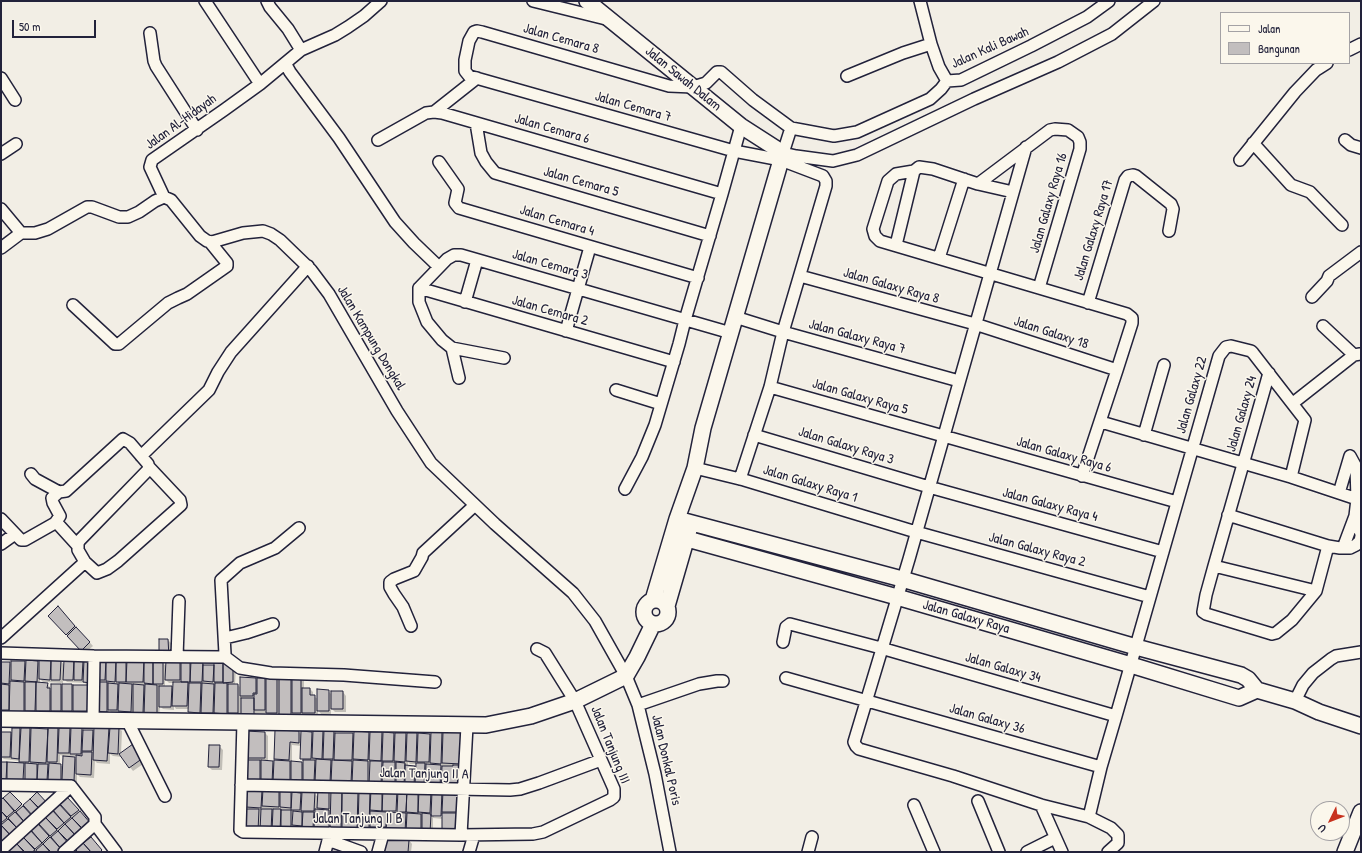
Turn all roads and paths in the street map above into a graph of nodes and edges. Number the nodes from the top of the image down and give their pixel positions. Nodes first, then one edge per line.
1 (205, 1) edge
2 (268, 1) edge
3 (381, 1) edge
4 (533, 1) edge
5 (587, 1) edge
6 (920, 1) edge
7 (1109, 1) edge
8 (1154, 1) edge
9 (609, 20) junction
10 (150, 33) dead end
11 (931, 44) junction
12 (1361, 44) edge
13 (301, 50) junction
14 (1350, 50) edge
15 (285, 63) junction
16 (1325, 64) edge
17 (847, 76) dead end
18 (1, 78) edge
19 (477, 78) junction
20 (947, 81) junction
21 (260, 84) junction
22 (699, 85) junction
23 (15, 100) dead end
24 (434, 112) junction
25 (476, 123) junction
26 (741, 126) junction
27 (197, 130) junction
28 (790, 132) junction
29 (378, 140) dead end
30 (1345, 140) dead end
31 (1253, 143) junction
32 (16, 144) dead end
33 (1026, 147) junction
34 (1361, 148) edge
35 (734, 151) junction
36 (783, 153) junction
37 (1, 154) edge
38 (1240, 160) dead end
39 (438, 162) dead end
40 (914, 171) junction
41 (964, 179) junction
42 (978, 184) junction
43 (1013, 192) junction
44 (722, 194) junction
45 (164, 197) junction
46 (1, 209) edge
47 (1342, 225) dead end
48 (1169, 231) dead end
49 (21, 233) junction
50 (710, 236) junction
51 (210, 242) junction
52 (896, 245) junction
53 (590, 247) junction
54 (1, 248) edge
55 (1361, 252) edge
56 (939, 258) junction
57 (478, 260) junction
58 (308, 266) junction
59 (439, 267) junction
60 (989, 274) junction
61 (800, 276) junction
62 (698, 278) junction
63 (419, 288) junction
64 (1039, 288) junction
65 (578, 289) junction
66 (1312, 297) dead end
67 (465, 302) junction
68 (1088, 303) junction
69 (73, 305) dead end
70 (741, 319) junction
71 (685, 320) junction
72 (975, 324) junction
73 (1323, 326) dead end
74 (566, 331) junction
75 (783, 332) junction
76 (730, 333) junction
77 (452, 348) junction
78 (1358, 354) edge
79 (504, 358) dead end
80 (674, 362) junction
81 (1164, 364) dead end
82 (1117, 370) junction
83 (1269, 373) junction
84 (459, 378) dead end
85 (959, 381) junction
86 (770, 387) junction
87 (616, 390) dead end
88 (1292, 403) junction
89 (661, 404) junction
90 (1101, 422) junction
91 (754, 435) junction
92 (943, 436) junction
93 (1144, 436) junction
94 (1192, 449) junction
95 (141, 456) junction
96 (1243, 463) junction
97 (149, 467) junction
98 (695, 468) junction
99 (31, 474) dead end
100 (1082, 476) junction
101 (1291, 477) junction
102 (740, 479) junction
103 (929, 487) junction
104 (625, 489) dead end
105 (59, 492) junction
106 (1339, 493) junction
107 (1357, 499) junction
108 (1177, 502) junction
109 (475, 505) junction
110 (1228, 516) junction
111 (1355, 516) junction
112 (1, 519) edge
113 (685, 520) junction
114 (55, 523) junction
115 (299, 528) dead end
116 (916, 532) junction
117 (15, 534) junction
118 (672, 534) junction
119 (1361, 535) edge
120 (687, 539) junction
121 (1, 544) edge
122 (78, 546) junction
123 (1328, 546) junction
124 (1343, 548) junction
125 (1163, 552) junction
126 (85, 562) junction
127 (1214, 566) junction
128 (902, 579) junction
129 (1316, 591) junction
130 (897, 597) junction
131 (1150, 597) junction
132 (179, 601) dead end
133 (660, 603) junction
134 (273, 624) dead end
135 (411, 626) dead end
136 (1, 638) edge
137 (225, 638) junction
138 (783, 642) dead end
139 (1136, 647) junction
140 (537, 648) dead end
141 (881, 648) junction
142 (1361, 652) edge
143 (1, 653) edge
144 (94, 656) junction
145 (224, 656) junction
146 (177, 657) junction
147 (1131, 665) junction
148 (626, 676) junction
149 (786, 678) dead end
150 (723, 681) dead end
151 (434, 682) dead end
152 (1257, 690) junction
153 (866, 700) junction
154 (575, 701) junction
155 (1294, 701) junction
156 (638, 705) junction
157 (1116, 716) junction
158 (1, 719) edge
159 (93, 720) junction
160 (128, 722) junction
161 (243, 722) junction
162 (467, 726) junction
163 (1361, 726) edge
164 (601, 760) junction
165 (1100, 767) junction
166 (1, 785) edge
167 (241, 785) junction
168 (70, 786) junction
169 (464, 790) junction
170 (165, 796) dead end
171 (978, 801) dead end
172 (914, 805) dead end
173 (1041, 805) junction
174 (1361, 812) edge
175 (1089, 817) junction
176 (96, 824) junction
177 (383, 834) junction
178 (461, 835) junction
179 (474, 835) junction
180 (329, 837) junction
181 (812, 837) dead end
182 (1055, 838) junction
183 (1, 850) edge
184 (64, 852) edge
185 (116, 852) edge
186 (325, 852) edge
187 (361, 852) edge
188 (378, 852) edge
189 (469, 852) edge
190 (670, 852) edge
191 (808, 852) edge
192 (934, 852) edge
193 (999, 852) edge
194 (1027, 852) edge
195 (1062, 852) edge
196 (1108, 852) edge
197 (1345, 852) edge

1 - 21 street
2 - 13 street
3 - 13 street, Jalan Al-Hidayah
4 - 9 street
5 - 9 street, Jalan Sawah Dalam
6 - 11 street
7 - 20 street, Jalan Kali Bawah
8 - 36 street
9 - 22 street, Jalan Sawah Dalam
10 - 27 street
11 - 17 street
11 - 20 street
12 - 14 street
13 - 15 street, Jalan Al-Hidayah
15 - 21 street, Jalan Al-Hidayah
15 - 59 street
16 - 31 street
18 - 23 street
19 - 22 street, Jalan Cemara 8
19 - 24 street
19 - 35 street, Jalan Cemara 7
20 - 28 street, Jalan Kali Bawah
21 - 27 street, Jalan Al-Hidayah
22 - 26 street, Jalan Sawah Dalam
22 - 28 street
24 - 25 street, Jalan Cemara 6
24 - 29 street
25 - 44 street, Jalan Cemara 6
25 - 50 street, Jalan Cemara 5
26 - 35 street
26 - 36 street, Jalan Sawah Dalam
27 - 45 street, Jalan Al-Hidayah
28 - 36 street
30 - 34 street
31 - 38 street
31 - 47 street
32 - 37 street
33 - 42 street
33 - 43 street
33 - 64 street, Jalan Galaxy Raya 16
35 - 36 street, Jalan Cemara 7
35 - 44 street
36 - 61 street
36 - 70 street
39 - 53 street, Jalan Cemara 4
40 - 41 street
40 - 52 street
40 - 52 street
41 - 42 street
41 - 56 street
42 - 43 street
43 - 60 street
44 - 50 street
45 - 49 street
45 - 51 street
46 - 49 street
48 - 68 street, Jalan Galaxy Raya 17
49 - 54 street
50 - 62 street
51 - 58 street, Jalan Kampung Dongkal
51 - 69 street
52 - 56 street
53 - 62 street, Jalan Cemara 4
53 - 65 street
55 - 66 street
56 - 60 street
57 - 59 street, Jalan Cemara 3
57 - 65 street, Jalan Cemara 3
57 - 67 street
58 - 95 street
58 - 109 street, Jalan Kampung Dongkal
59 - 63 street, Jalan Cemara 3
60 - 64 street
60 - 72 street
61 - 72 street, Jalan Galaxy Raya 8
61 - 75 street
62 - 71 street
63 - 67 street, Jalan Cemara 2
63 - 77 street
64 - 68 street
65 - 71 street, Jalan Cemara 3
65 - 74 street
67 - 74 street, Jalan Cemara 2
68 - 82 street
70 - 75 street, Jalan Galaxy Raya 7
70 - 76 street
71 - 76 street, Jalan Cemara 3
71 - 80 street
72 - 82 street, Jalan Galaxy 18
72 - 85 street
73 - 78 street
74 - 80 street, Jalan Cemara 2
75 - 85 street, Jalan Galaxy Raya 7
75 - 86 street
76 - 98 street
77 - 79 street
77 - 84 street
78 - 88 street
80 - 89 street
81 - 93 street
82 - 90 street
83 - 88 street, Jalan Galaxy 22
83 - 94 street, Jalan Galaxy 22
83 - 96 street, Jalan Galaxy 24
85 - 92 street
86 - 91 street
86 - 92 street, Jalan Galaxy Raya 5
87 - 89 street
88 - 101 street, Jalan Galaxy 22
89 - 104 street
90 - 93 street
90 - 100 street
91 - 102 street
91 - 103 street, Jalan Galaxy Raya 3
92 - 100 street, Jalan Galaxy Raya 6
92 - 103 street
93 - 94 street
94 - 96 street
94 - 108 street, Jalan Galaxy 22
95 - 97 street
95 - 105 street
96 - 101 street
96 - 110 street, Jalan Galaxy 24
97 - 122 street
97 - 126 street
98 - 102 street, Jalan Galaxy Raya 1
98 - 113 street
99 - 105 street
100 - 108 street, Jalan Galaxy Raya 6
101 - 106 street
102 - 116 street, Jalan Galaxy Raya 1
103 - 116 street
103 - 125 street, Jalan Galaxy Raya 4
105 - 114 street
106 - 107 street
106 - 107 street
107 - 111 street
108 - 125 street, Jalan Galaxy 22
109 - 135 street
109 - 148 street, Jalan Kampung Dongkal
110 - 123 street
110 - 127 street, Jalan Galaxy 24
111 - 119 street
111 - 124 street
112 - 117 street
113 - 118 street
113 - 120 street
113 - 128 street, Jalan Galaxy Raya
114 - 117 street
114 - 122 street
115 - 137 street
116 - 128 street
116 - 131 street, Jalan Galaxy Raya 2
117 - 121 street
118 - 120 street, Jalan Galaxy Raya
118 - 133 street
119 - 124 street
120 - 130 street, Jalan Galaxy Raya
120 - 133 street
122 - 126 street
123 - 124 street
123 - 129 street
125 - 131 street, Jalan Galaxy 22
126 - 136 street
127 - 129 street
127 - 129 street, Jalan Galaxy 24
128 - 130 street
128 - 139 street, Jalan Galaxy Raya
130 - 141 street
130 - 147 street, Jalan Galaxy Raya
131 - 139 street, Jalan Galaxy 22
132 - 146 street
133 - 148 street
134 - 137 street
137 - 145 street
138 - 141 street, Jalan Galaxy 34
139 - 147 street, Jalan Galaxy 22
139 - 152 street, Jalan Galaxy Raya
140 - 154 street, Jalan Tanjung III
141 - 153 street
141 - 157 street, Jalan Galaxy 34
142 - 155 street
143 - 144 street
144 - 146 street
144 - 159 street
145 - 146 street
145 - 151 street
147 - 152 street, Jalan Galaxy Raya
147 - 157 street, Jalan Galaxy 22
148 - 154 street
148 - 156 street, Jalan Donkal Poris
149 - 153 street, Jalan Galaxy 36
150 - 156 street
152 - 155 street, Jalan Galaxy Raya
153 - 165 street, Jalan Galaxy 36
153 - 173 street
154 - 162 street
154 - 164 street, Jalan Tanjung III
155 - 163 street, Jalan Galaxy Raya
156 - 190 street, Jalan Donkal Poris
157 - 165 street, Jalan Galaxy 22
158 - 159 street
159 - 160 street
160 - 161 street
160 - 170 street
161 - 162 street
161 - 167 street
162 - 169 street
164 - 169 street, Jalan Tanjung II A
164 - 179 street, Jalan Tanjung III
165 - 175 street, Jalan Galaxy 22
166 - 168 street
167 - 169 street, Jalan Tanjung II A
167 - 180 street, Jalan Tanjung II B
168 - 176 street
168 - 183 street
169 - 178 street
171 - 193 street
172 - 192 street
173 - 175 street
173 - 182 street
174 - 197 street
175 - 196 street
176 - 184 street
176 - 185 street
177 - 178 street, Jalan Tanjung II B
177 - 180 street, Jalan Tanjung II B
177 - 188 street
178 - 179 street, Jalan Tanjung II B
179 - 189 street
180 - 186 street
180 - 187 street
181 - 191 street
182 - 194 street
182 - 195 street

